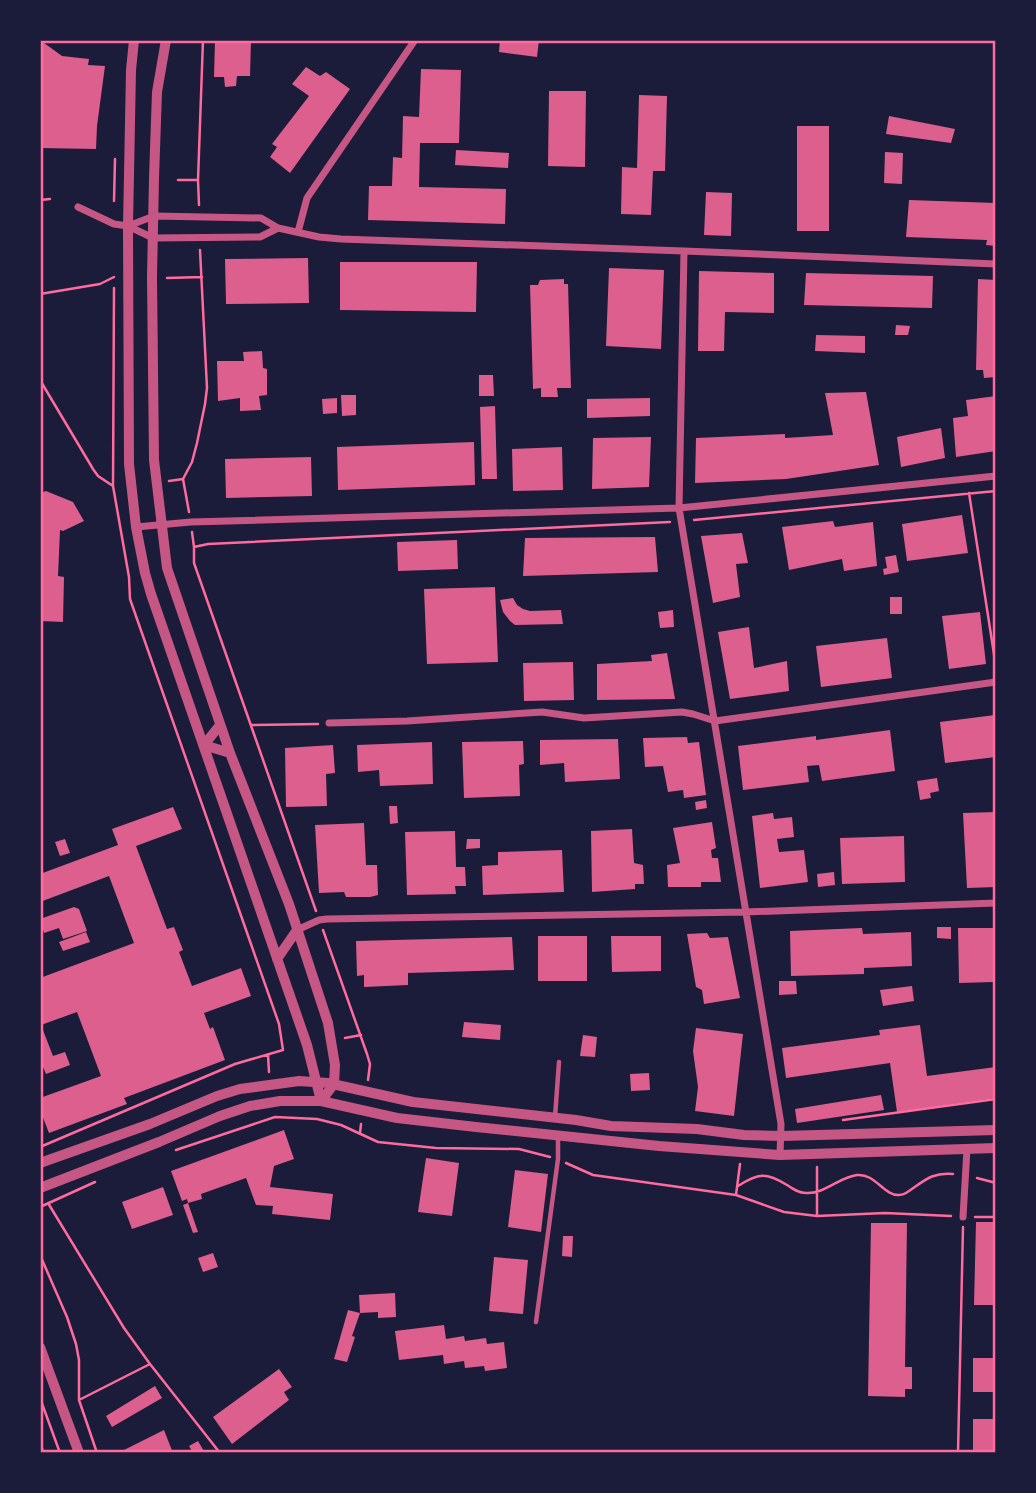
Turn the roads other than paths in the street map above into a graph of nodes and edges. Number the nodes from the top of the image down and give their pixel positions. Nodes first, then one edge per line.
1 (134, 40) edge
2 (166, 40) edge
3 (415, 40) edge
4 (78, 207) dead end
5 (154, 216) junction
6 (128, 226) junction
7 (278, 228) junction
8 (298, 232) junction
9 (153, 238) junction
10 (684, 251) junction
11 (996, 264) edge
12 (996, 476) edge
13 (679, 508) junction
14 (162, 524) junction
15 (136, 527) junction
16 (996, 682) edge
17 (715, 721) junction
18 (329, 723) road end
19 (220, 725) junction
20 (204, 745) junction
21 (230, 753) junction
22 (996, 903) edge
23 (745, 912) junction
24 (297, 930) junction
25 (277, 959) junction
26 (559, 1062) dead end
27 (317, 1082) junction
28 (334, 1084) junction
29 (321, 1101) junction
30 (555, 1118) junction
31 (996, 1130) edge
32 (558, 1135) junction
33 (782, 1136) junction
34 (996, 1148) edge
35 (967, 1149) junction
36 (780, 1154) junction
37 (40, 1163) edge
38 (40, 1188) edge
39 (963, 1217) road end
40 (536, 1321) dead end
41 (40, 1347) edge
42 (79, 1453) edge

1 - 6 street
2 - 5 street
3 - 8 street
4 - 6 street
5 - 6 street
5 - 7 street
5 - 9 street
6 - 9 street
6 - 15 street
7 - 8 street
7 - 9 street
8 - 10 street
9 - 14 street
10 - 11 street
10 - 13 street
12 - 13 street
13 - 14 street
13 - 17 street
14 - 15 street
14 - 19 street
15 - 20 street
16 - 17 street
17 - 18 street
17 - 23 street
19 - 20 street
19 - 21 street
20 - 21 street
20 - 25 street
21 - 24 street
22 - 23 street
23 - 24 street
23 - 33 street
24 - 25 street
24 - 28 street
25 - 27 street
26 - 30 lane
27 - 28 street
27 - 29 street
27 - 37 street
28 - 29 street
28 - 30 street
29 - 32 street
29 - 38 street
30 - 33 street
31 - 33 street
32 - 36 street
32 - 40 lane
33 - 36 street
34 - 35 street
35 - 36 street
35 - 39 street
41 - 42 street

